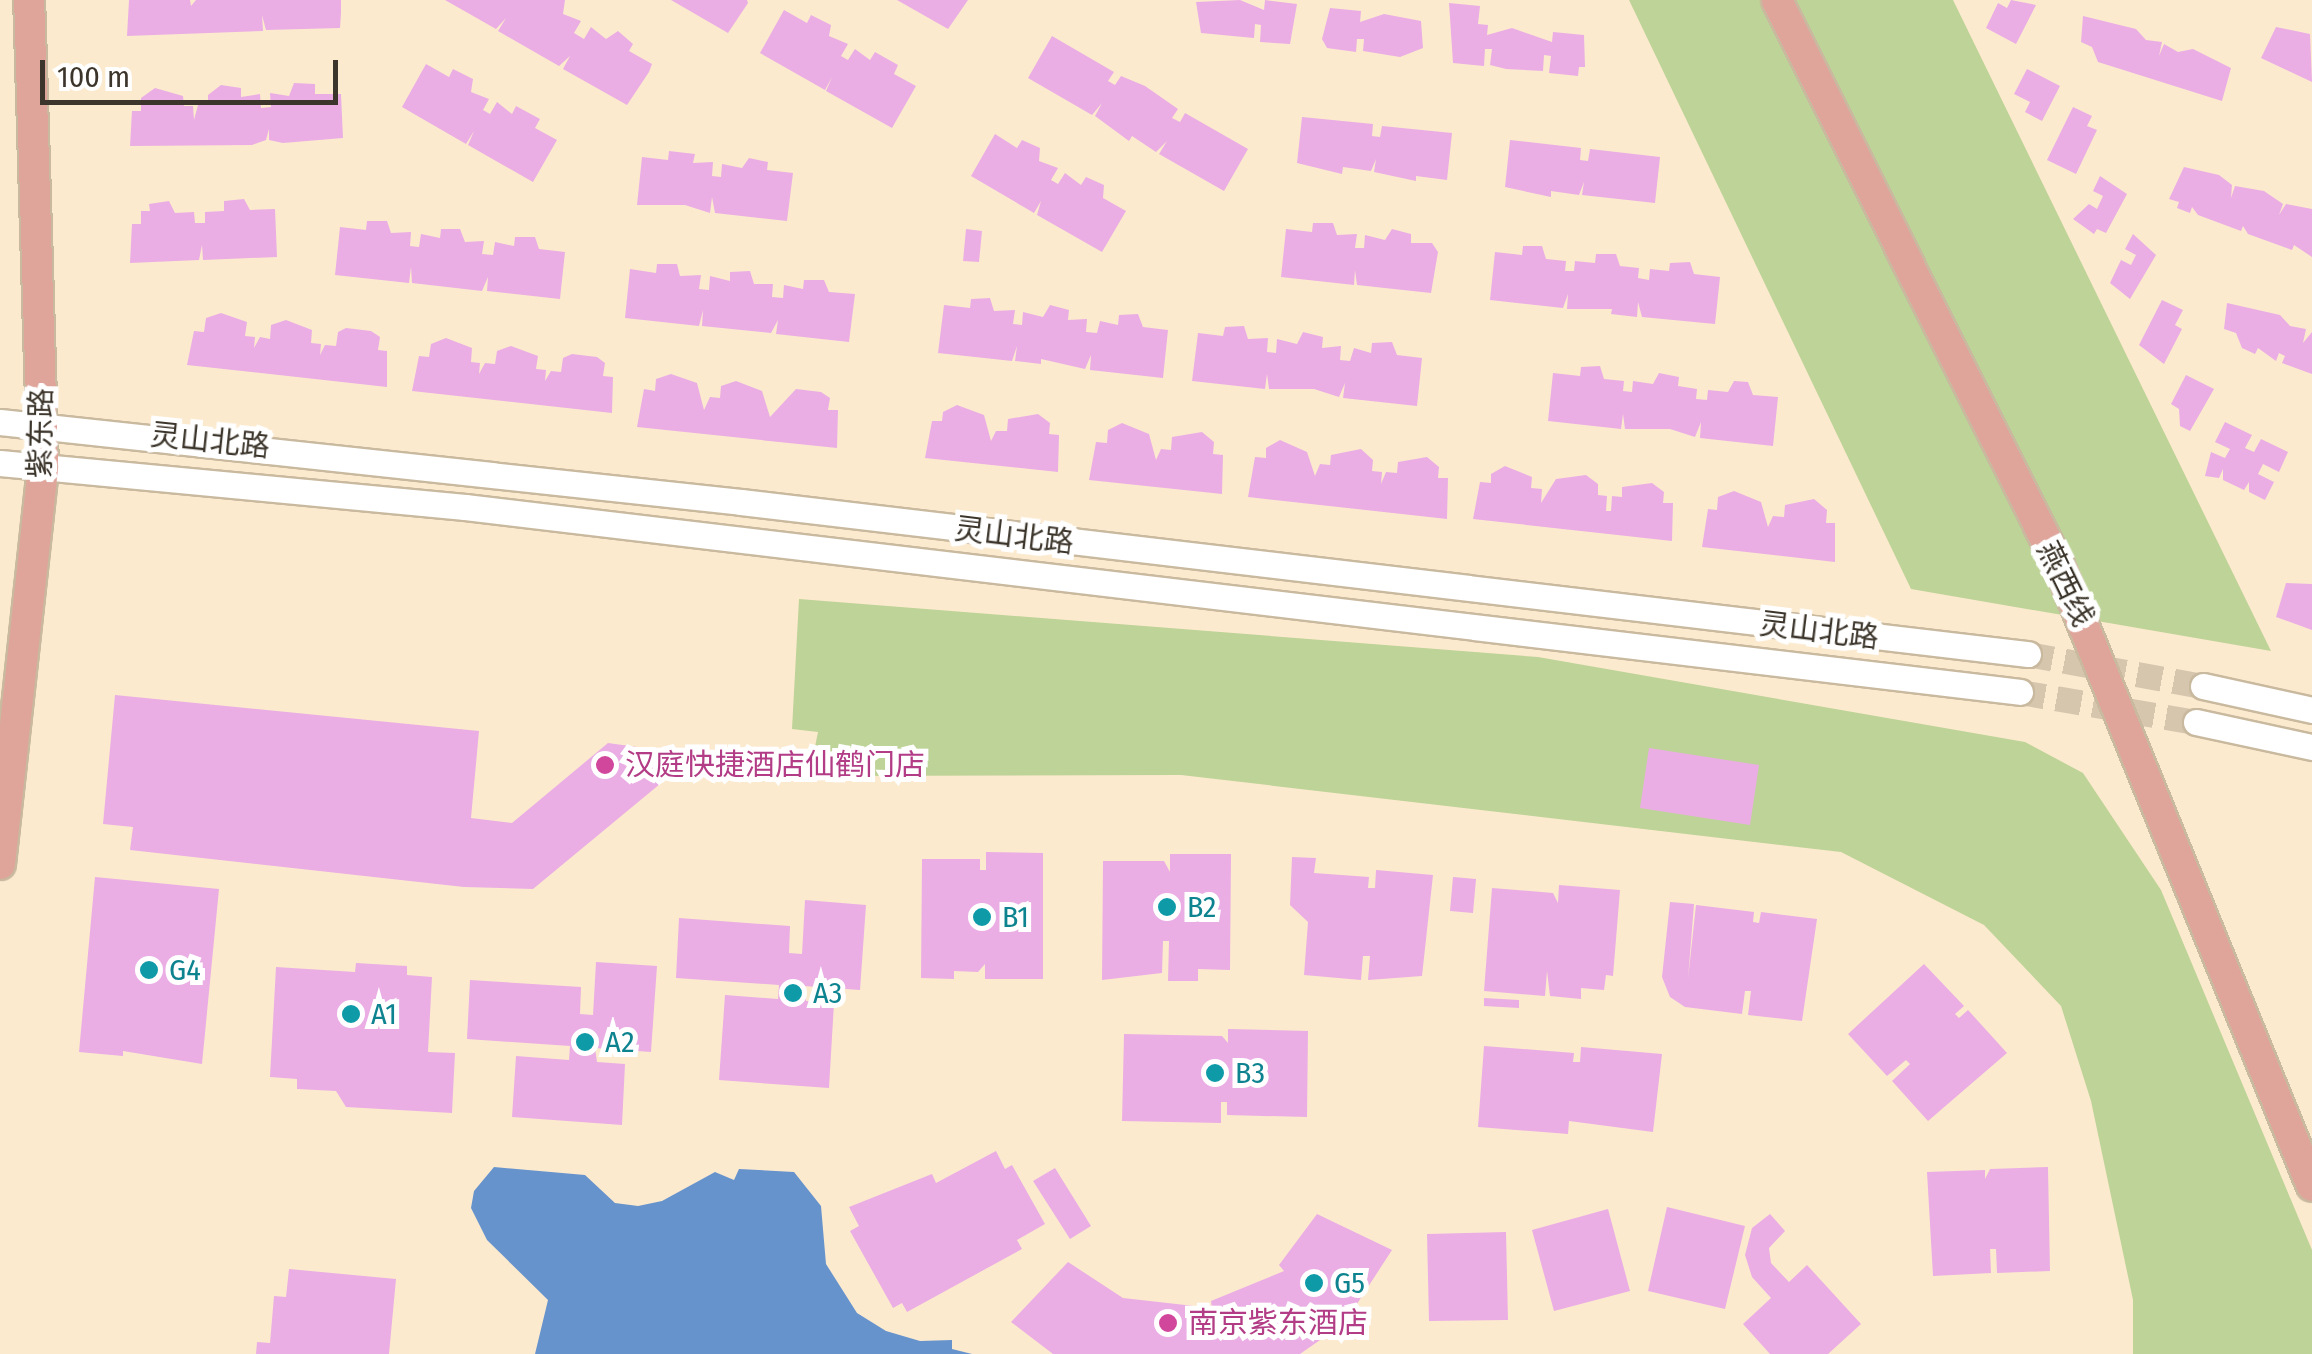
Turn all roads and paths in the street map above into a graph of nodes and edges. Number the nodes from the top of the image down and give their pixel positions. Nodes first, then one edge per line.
1 (29, 0) edge
2 (1776, 0) edge
3 (0, 422) edge
4 (44, 422) junction
5 (0, 463) edge
6 (43, 467) junction
7 (2028, 654) tunnel mouth
8 (2203, 686) tunnel mouth
9 (2020, 692) tunnel mouth
10 (2312, 710) edge
11 (2196, 722) tunnel mouth
12 (2312, 746) edge
13 (0, 864) edge
14 (2312, 1186) edge

1 - 4 main road, 紫东路
2 - 14 main road, 燕西线
3 - 4 street, 灵山北路
4 - 6 main road, 紫东路
4 - 7 street, 灵山北路
5 - 6 street, 灵山北路
6 - 9 street, 灵山北路
6 - 13 main road, 紫东路
8 - 10 street
11 - 12 street

